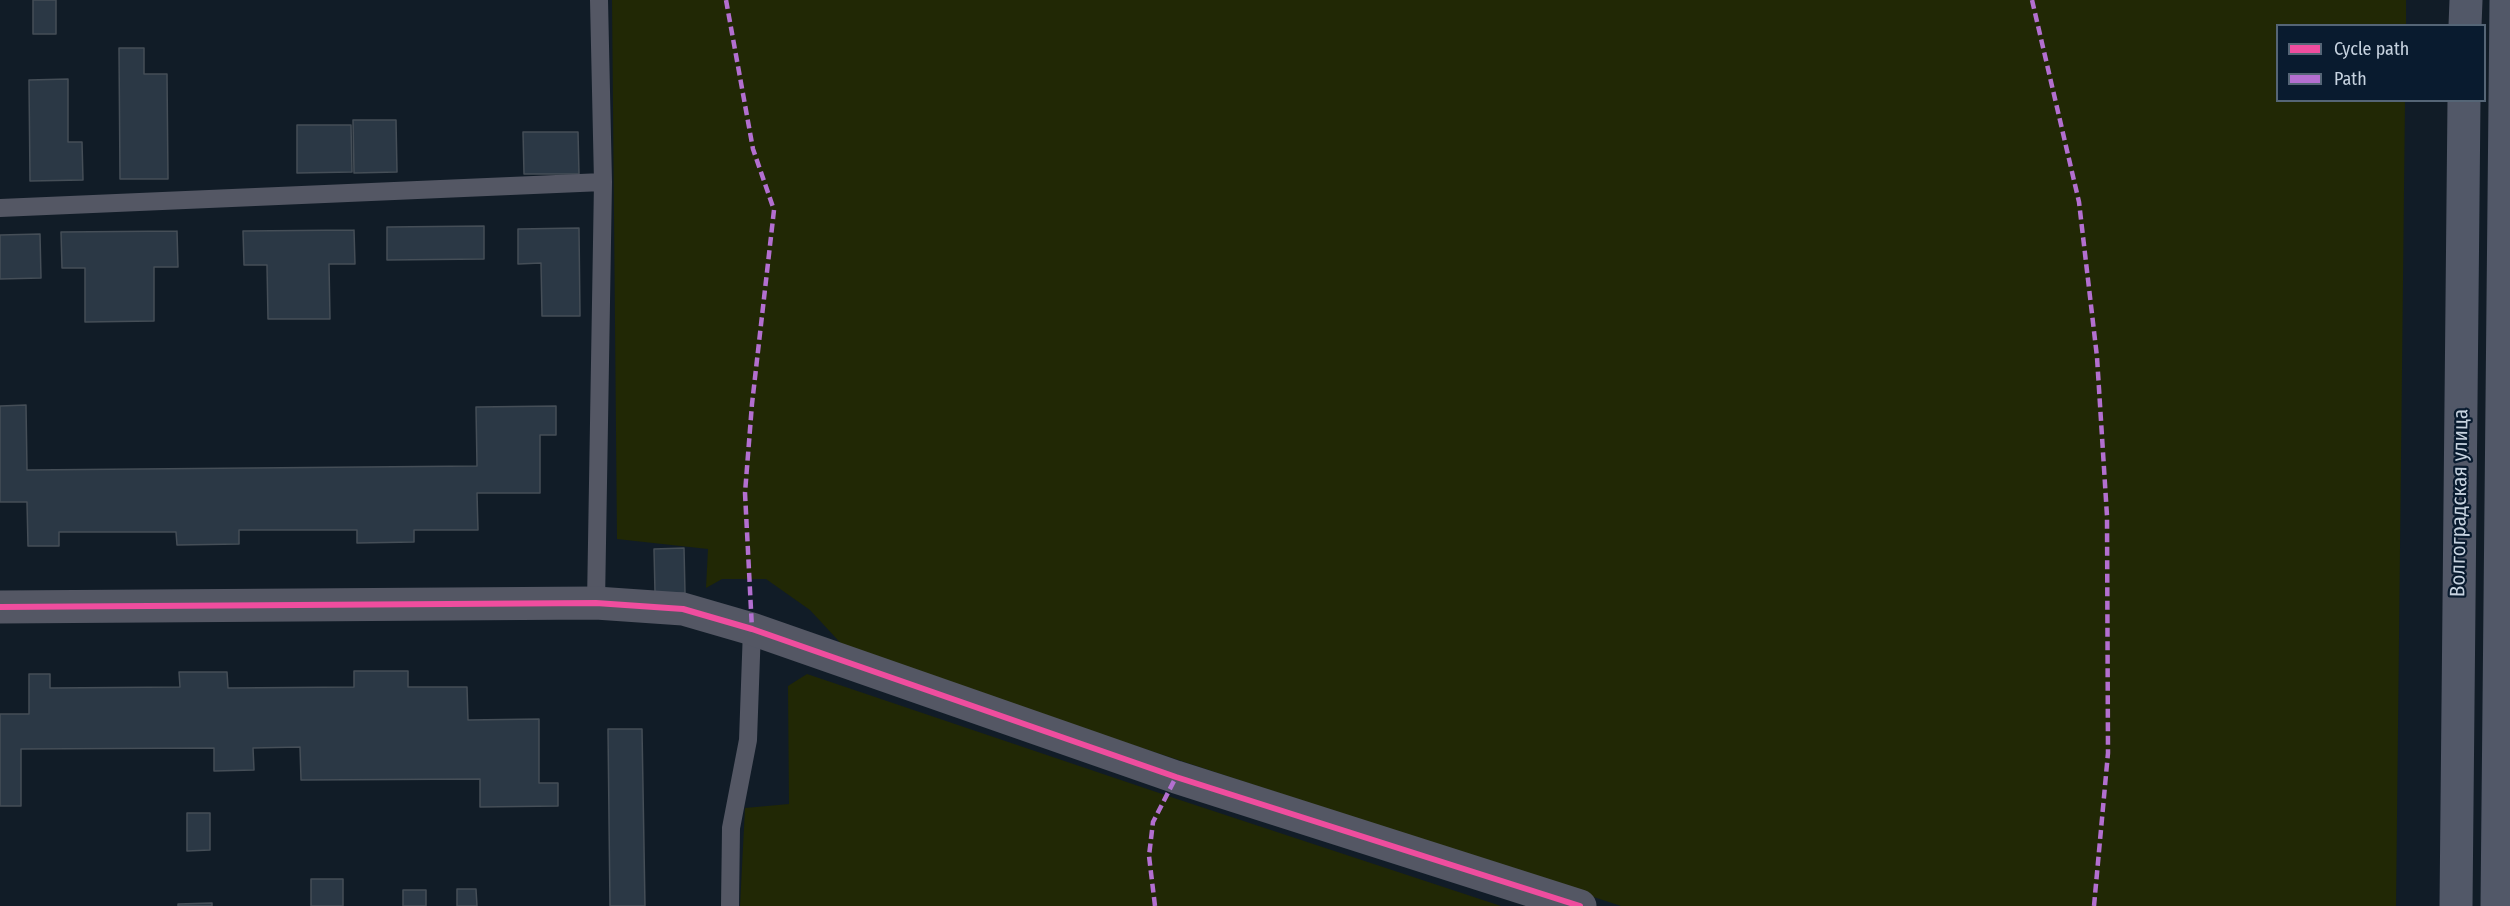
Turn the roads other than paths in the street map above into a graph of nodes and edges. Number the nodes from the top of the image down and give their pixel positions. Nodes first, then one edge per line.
1 (599, 0) edge
2 (2466, 0) edge
3 (2506, 0) edge
4 (2465, 24) edge
5 (2464, 102) edge
6 (603, 182) junction
7 (0, 208) edge
8 (596, 603) junction
9 (0, 607) edge
10 (752, 629) junction
11 (730, 906) edge
12 (1580, 906) edge
13 (2456, 906) edge
14 (2497, 906) edge

1 - 6 lane
2 - 4 main road
3 - 14 main road, Волгоградская улица
5 - 13 main road, Волгоградская улица
6 - 7 lane
6 - 8 lane
8 - 9 street
8 - 10 street
10 - 11 lane
10 - 12 street

